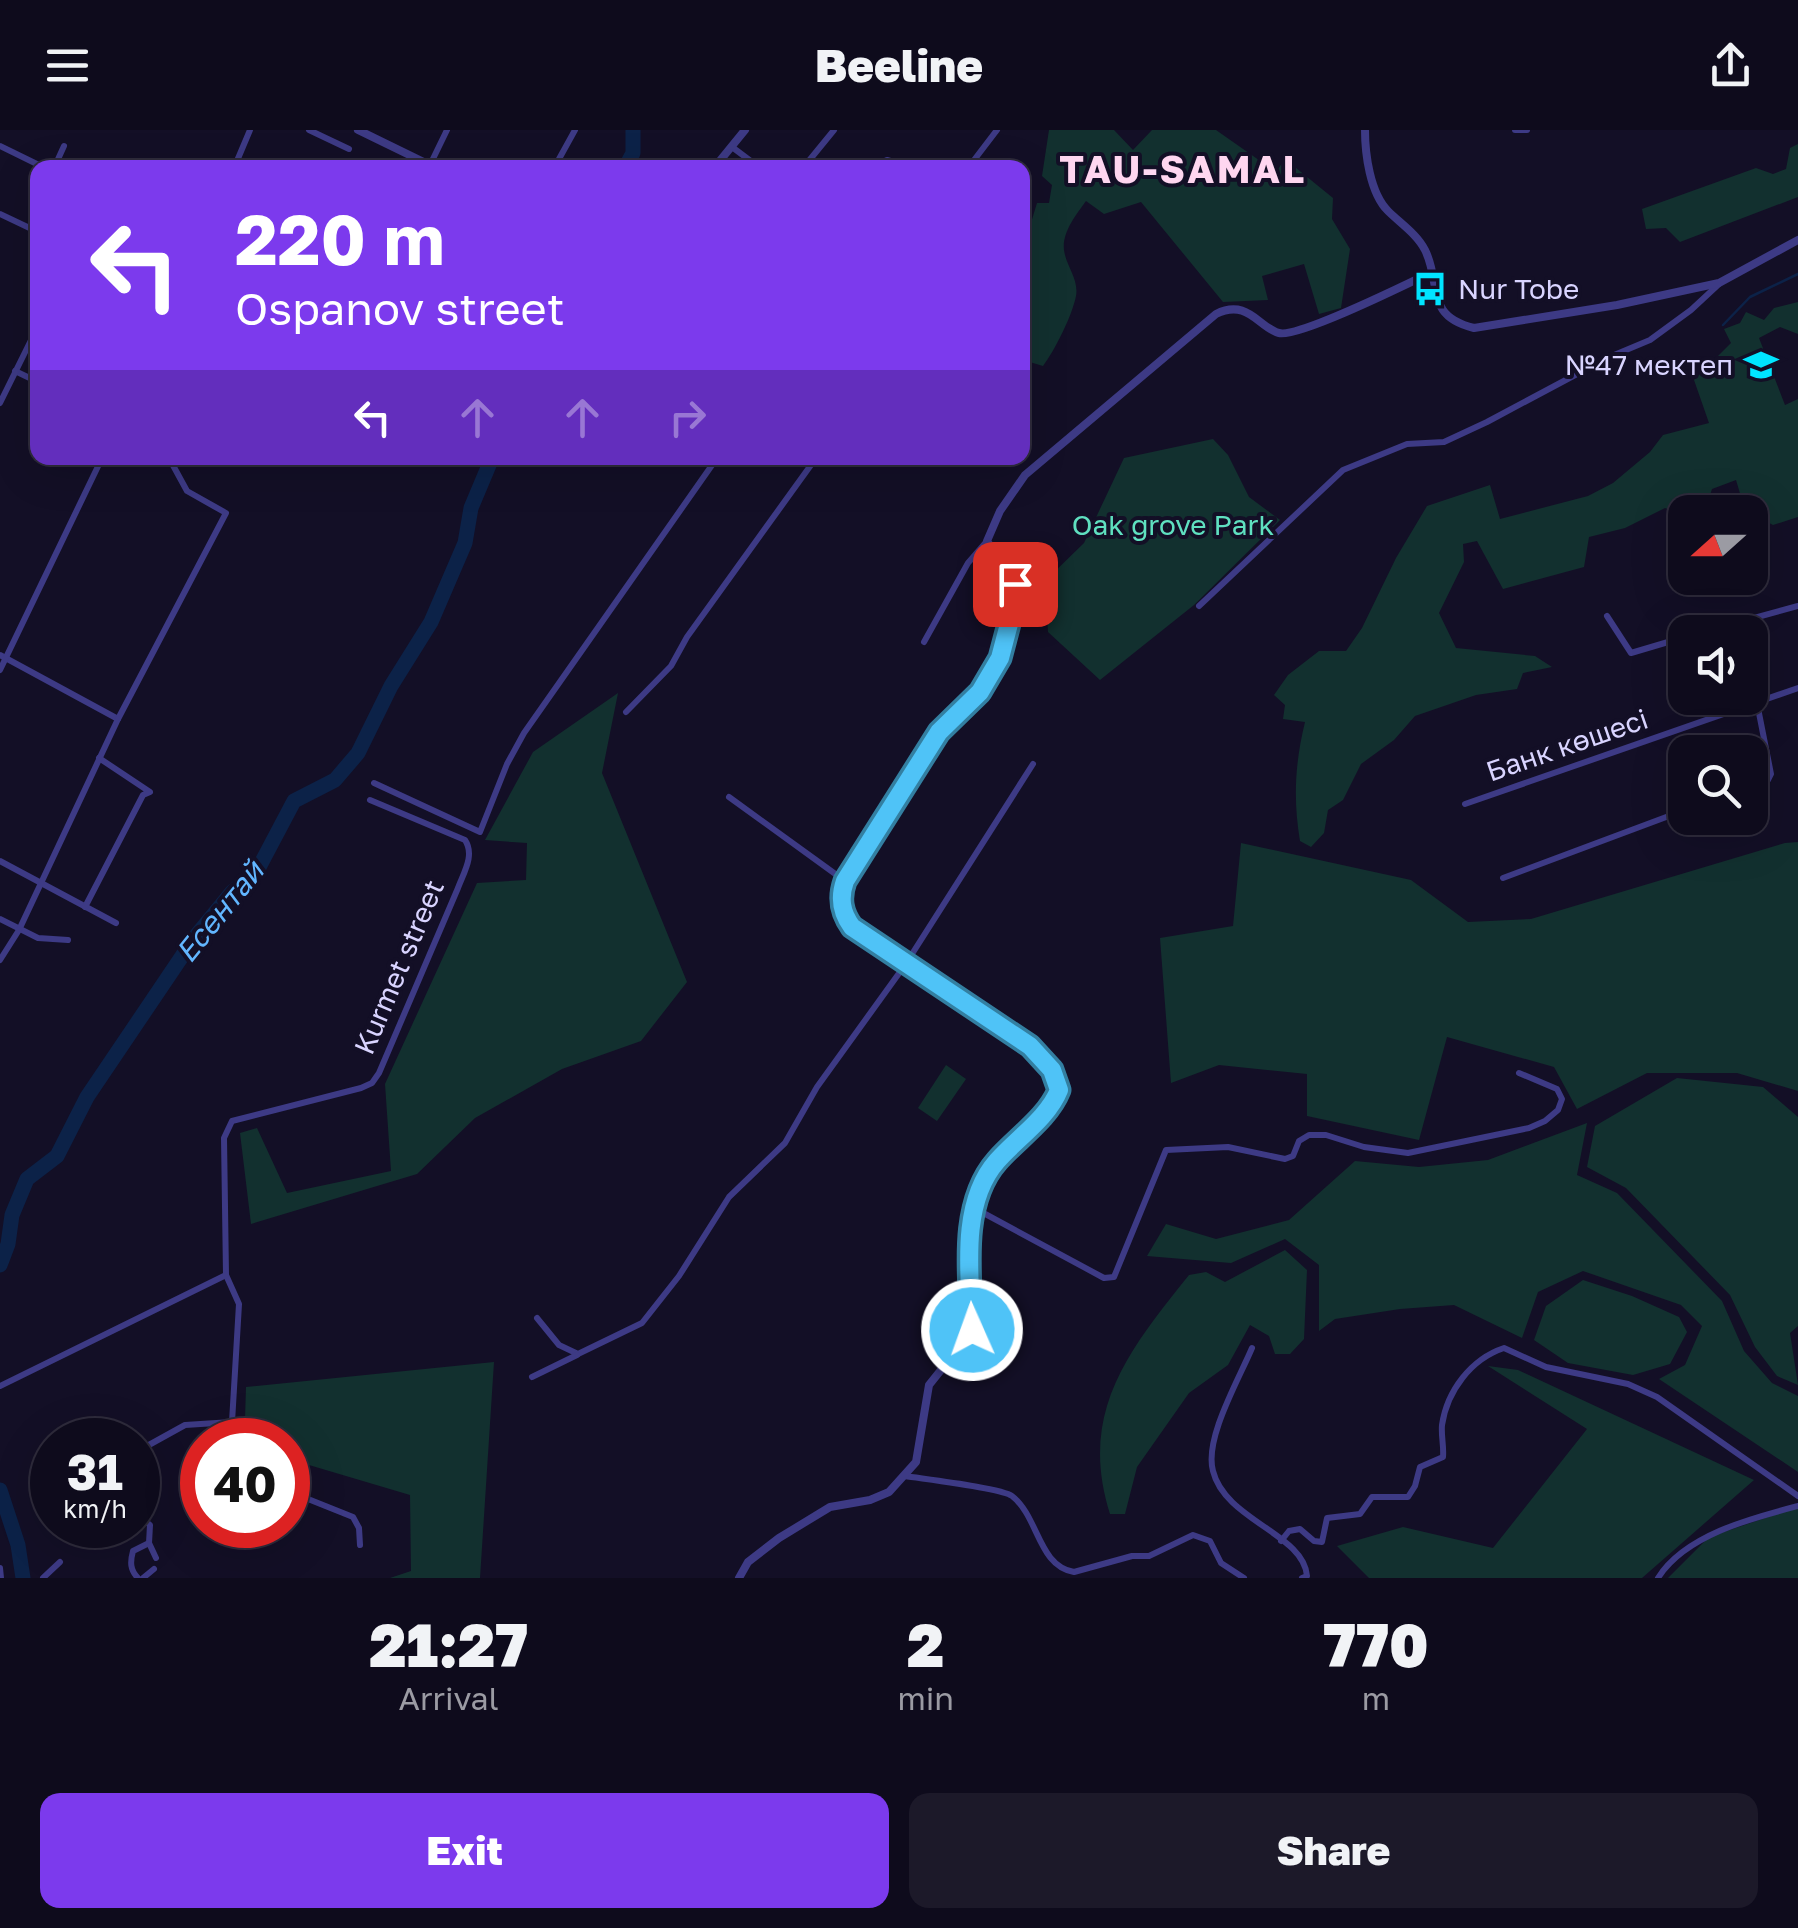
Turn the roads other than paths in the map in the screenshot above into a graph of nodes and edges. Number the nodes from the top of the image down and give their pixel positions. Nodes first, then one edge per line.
1 (250, 130) edge
2 (309, 130) edge
3 (358, 130) edge
4 (447, 130) edge
5 (576, 130) edge
6 (746, 130) edge
7 (834, 130) edge
8 (997, 130) edge
9 (1365, 130) edge
10 (1515, 130) edge
11 (1527, 130) edge
12 (0, 146) edge
13 (64, 146) dead end
14 (732, 147) junction
15 (349, 149) dead end
16 (58, 160) edge
17 (237, 160) edge
18 (420, 160) edge
19 (435, 160) edge
20 (559, 160) edge
21 (721, 160) edge
22 (749, 160) edge
23 (810, 160) edge
24 (974, 160) edge
25 (30, 161) edge
26 (0, 214) edge
27 (30, 228) edge
28 (1798, 240) edge
29 (1430, 273) junction
30 (1720, 283) junction
31 (30, 342) edge
32 (15, 371) junction
33 (30, 378) edge
34 (0, 403) edge
35 (99, 465) edge
36 (173, 465) edge
37 (712, 465) edge
38 (811, 465) edge
39 (987, 541) junction
40 (1200, 606) dead end
41 (1798, 606) edge
42 (1765, 615) edge
43 (1607, 616) dead end
44 (924, 642) dead end
45 (1668, 642) edge
46 (3, 657) edge
47 (0, 670) edge
48 (1798, 688) edge
49 (1768, 699) edge
50 (626, 712) dead end
51 (1722, 715) edge
52 (118, 719) junction
53 (99, 758) junction
54 (1033, 764) dead end
55 (374, 783) dead end
56 (729, 797) dead end
57 (370, 800) dead end
58 (1465, 804) dead end
59 (1668, 816) edge
60 (0, 861) edge
61 (1502, 878) dead end
62 (845, 881) junction
63 (41, 884) junction
64 (86, 907) junction
65 (0, 919) edge
66 (116, 923) dead end
67 (19, 930) junction
68 (68, 940) dead end
69 (0, 960) edge
70 (906, 965) junction
71 (1519, 1073) dead end
72 (976, 1210) junction
73 (226, 1275) junction
74 (537, 1318) dead end
75 (1252, 1348) dead end
76 (578, 1354) junction
77 (532, 1377) dead end
78 (0, 1386) edge
79 (232, 1418) edge
80 (905, 1476) junction
81 (1798, 1496) edge
82 (310, 1500) edge
83 (1798, 1506) edge
84 (1281, 1541) junction
85 (360, 1545) dead end
86 (140, 1548) edge
87 (150, 1548) edge
88 (156, 1558) dead end
89 (60, 1562) dead end
90 (0, 1568) edge
91 (154, 1570) dead end
92 (1, 1578) edge
93 (43, 1578) edge
94 (141, 1578) edge
95 (739, 1578) edge
96 (1244, 1578) edge
97 (1302, 1578) edge
98 (1658, 1578) edge

1 - 17 street
2 - 15 street
3 - 18 street
4 - 19 street
5 - 20 street
6 - 14 street
7 - 23 street
8 - 24 street
9 - 29 street
10 - 11 street
12 - 25 street
13 - 16 street
14 - 21 street
14 - 22 street
26 - 27 street
28 - 30 street
29 - 30 street
29 - 39 street
30 - 40 street
31 - 32 street
32 - 33 street
32 - 34 street
35 - 46 street
36 - 52 street
37 - 55 street
38 - 50 street
39 - 44 street
39 - 62 street
41 - 42 street
43 - 45 street
46 - 47 street
46 - 52 street
48 - 49 street, Банк көшесі
51 - 58 street, Банк көшесі
52 - 53 street
53 - 63 street
53 - 64 street
54 - 70 street
56 - 62 street
57 - 73 street, Kurmet street
59 - 61 street
60 - 63 street
62 - 70 street
63 - 64 street
63 - 67 street
64 - 66 street
65 - 67 street
67 - 68 street
67 - 69 street
70 - 72 street
70 - 76 street
71 - 72 street
72 - 80 street
73 - 78 street
73 - 79 street
74 - 76 street
75 - 84 street
76 - 77 street
80 - 95 street
80 - 96 street
81 - 84 street
82 - 85 street
83 - 98 street
84 - 97 street
86 - 94 street
87 - 88 street
89 - 93 street
90 - 92 street
91 - 94 street

